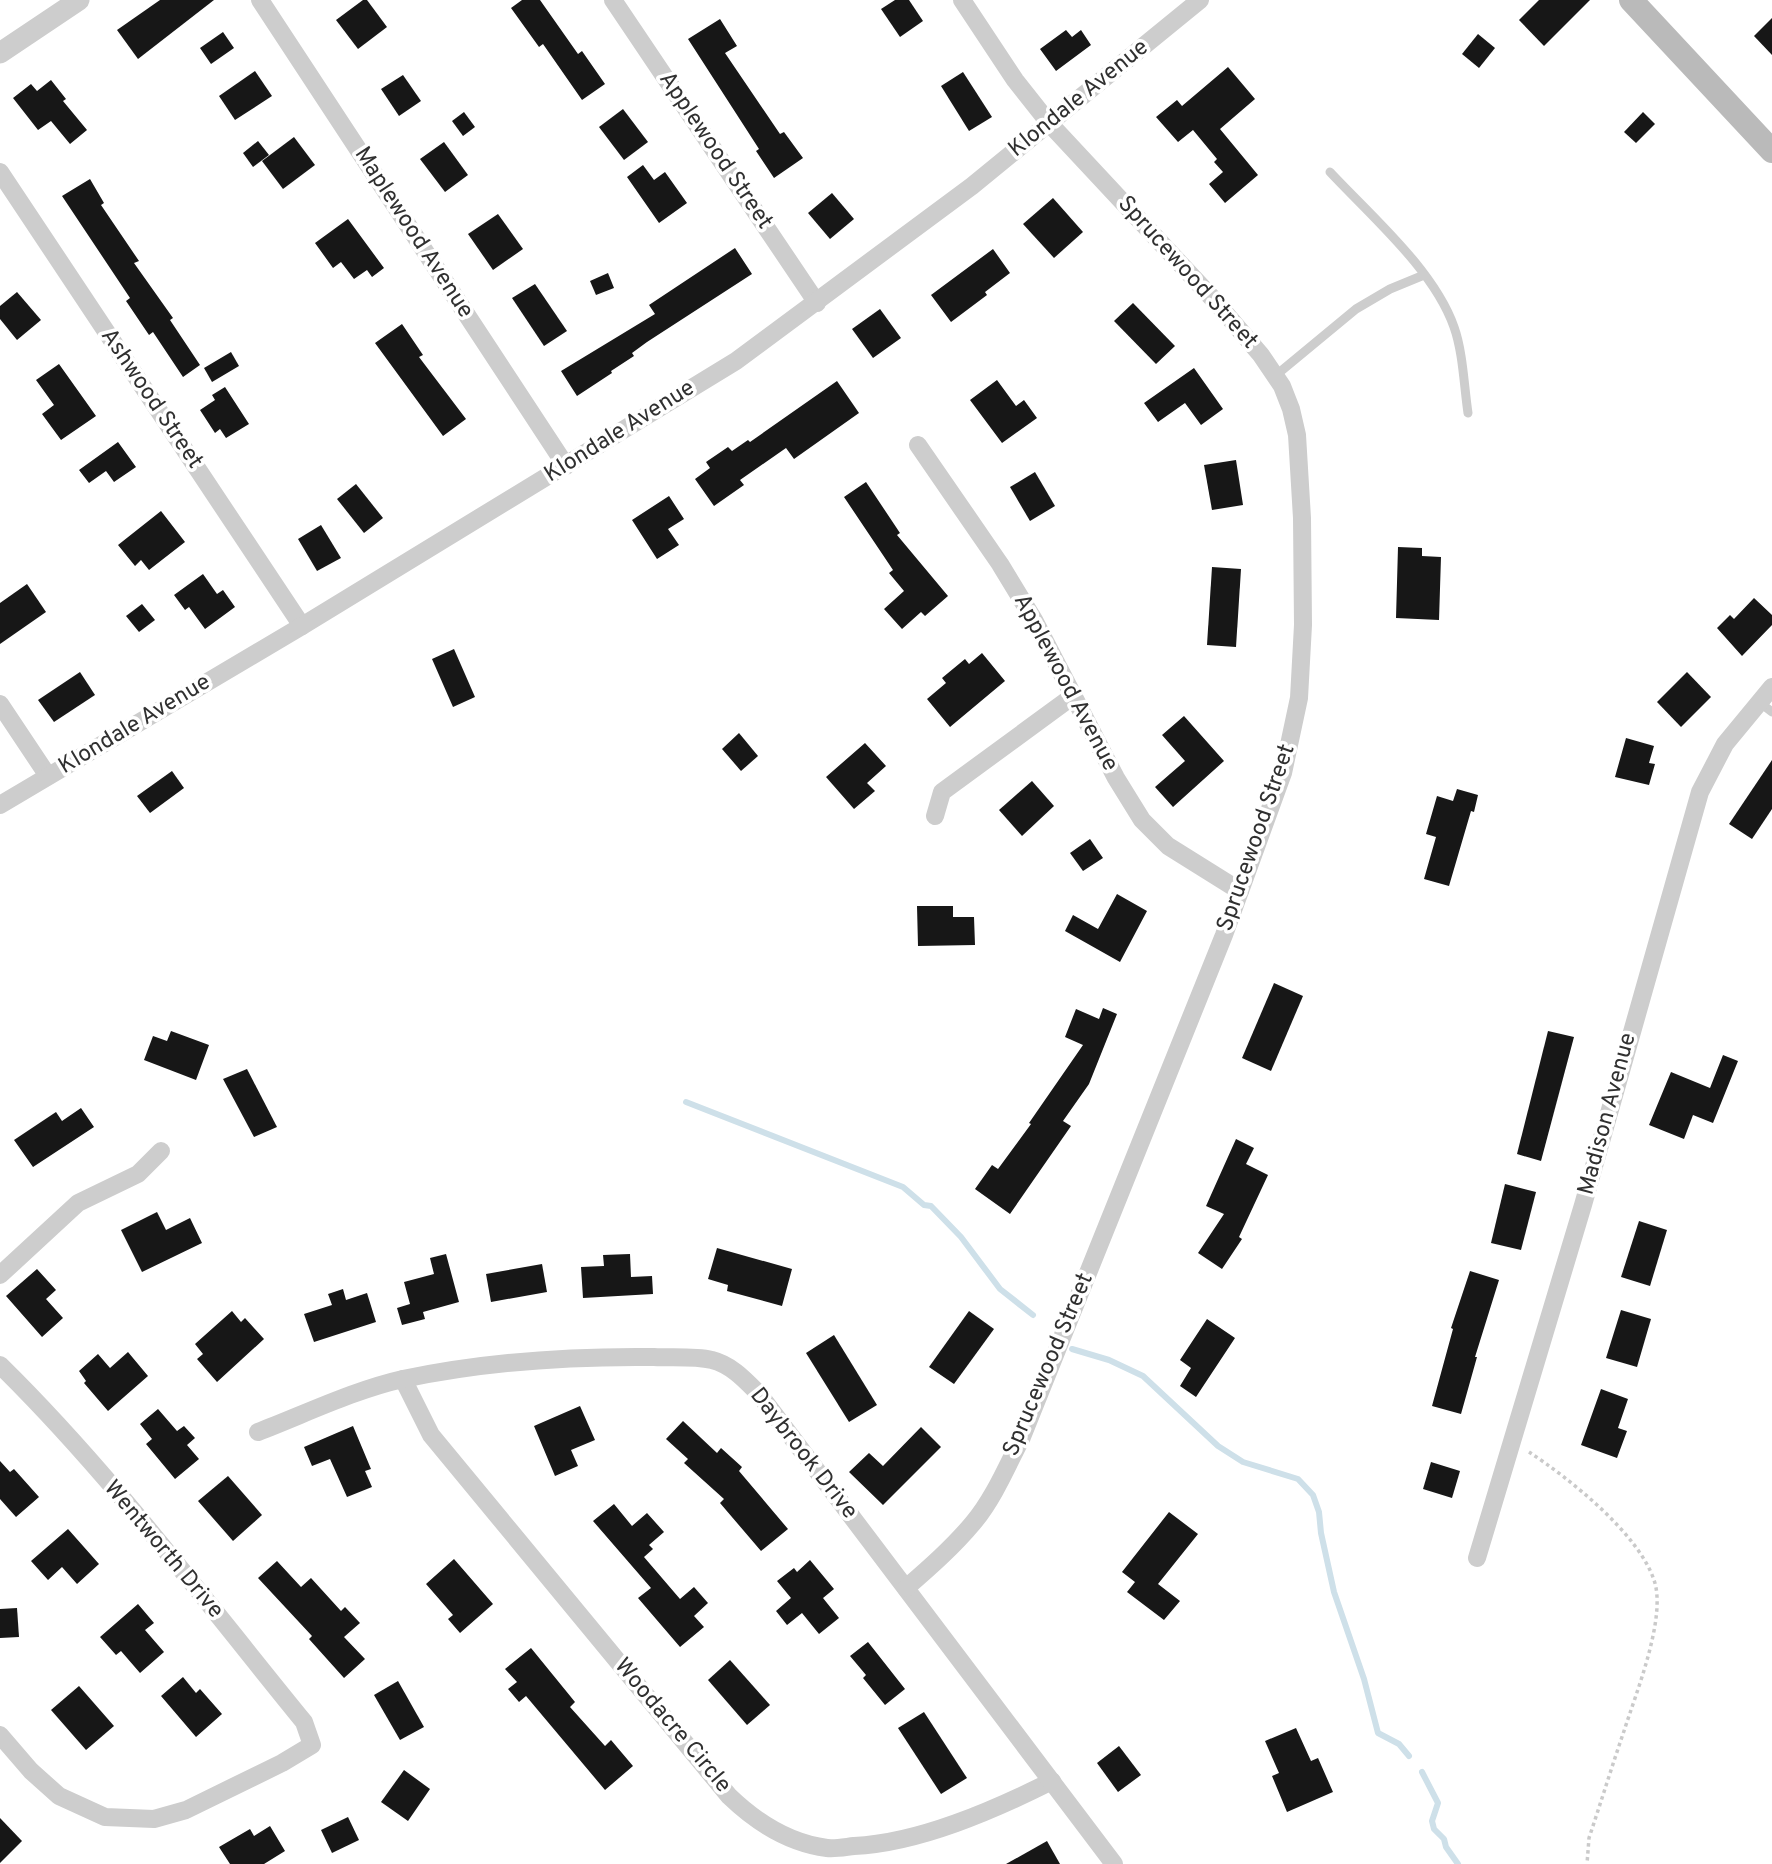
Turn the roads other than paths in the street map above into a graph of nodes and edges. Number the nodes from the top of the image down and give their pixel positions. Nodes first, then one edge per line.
1 (79, 0) edge
2 (260, 0) edge
3 (613, 0) edge
4 (962, 0) edge
5 (1200, 0) edge
6 (1631, 0) edge
7 (0, 53) edge
8 (1049, 123) junction
9 (1772, 151) edge
10 (0, 172) edge
11 (1330, 172) dead end
12 (1424, 275) junction
13 (817, 303) junction
14 (1275, 376) junction
15 (1468, 413) dead end
16 (918, 445) dead end
17 (566, 466) junction
18 (302, 626) junction
19 (1772, 688) edge
20 (1073, 696) junction
21 (0, 704) edge
22 (1766, 707) edge
23 (48, 776) junction
24 (0, 805) edge
25 (935, 816) dead end
26 (1240, 891) junction
27 (161, 1151) dead end
28 (0, 1275) edge
29 (0, 1365) edge
30 (403, 1379) junction
31 (258, 1432) dead end
32 (1477, 1558) dead end
33 (906, 1588) junction
34 (0, 1735) edge
35 (1052, 1782) junction
36 (1114, 1864) edge

1 - 7 street
2 - 17 street, Maplewood Avenue
3 - 13 street, Applewood Street
4 - 8 street, Sprucewood Street
5 - 8 street, Klondale Avenue
6 - 9 main road
8 - 13 street, Klondale Avenue
8 - 14 street, Sprucewood Street
10 - 18 street, Ashwood Street
11 - 12 lane
12 - 14 lane
12 - 15 lane
13 - 17 street, Klondale Avenue
14 - 26 street, Sprucewood Street
16 - 20 street, Applewood Avenue
17 - 18 street, Klondale Avenue
18 - 23 street, Klondale Avenue
19 - 22 street, Madison Avenue
20 - 25 street
20 - 26 street, Applewood Avenue
21 - 23 street
22 - 32 street, Madison Avenue
23 - 24 street, Klondale Avenue
26 - 33 street, Sprucewood Street
27 - 28 street
29 - 34 street, Wentworth Drive
30 - 31 street, Daybrook Drive
30 - 33 street, Daybrook Drive
30 - 35 street, Woodacre Circle
33 - 35 street, Daybrook Drive
35 - 36 street, Daybrook Drive

